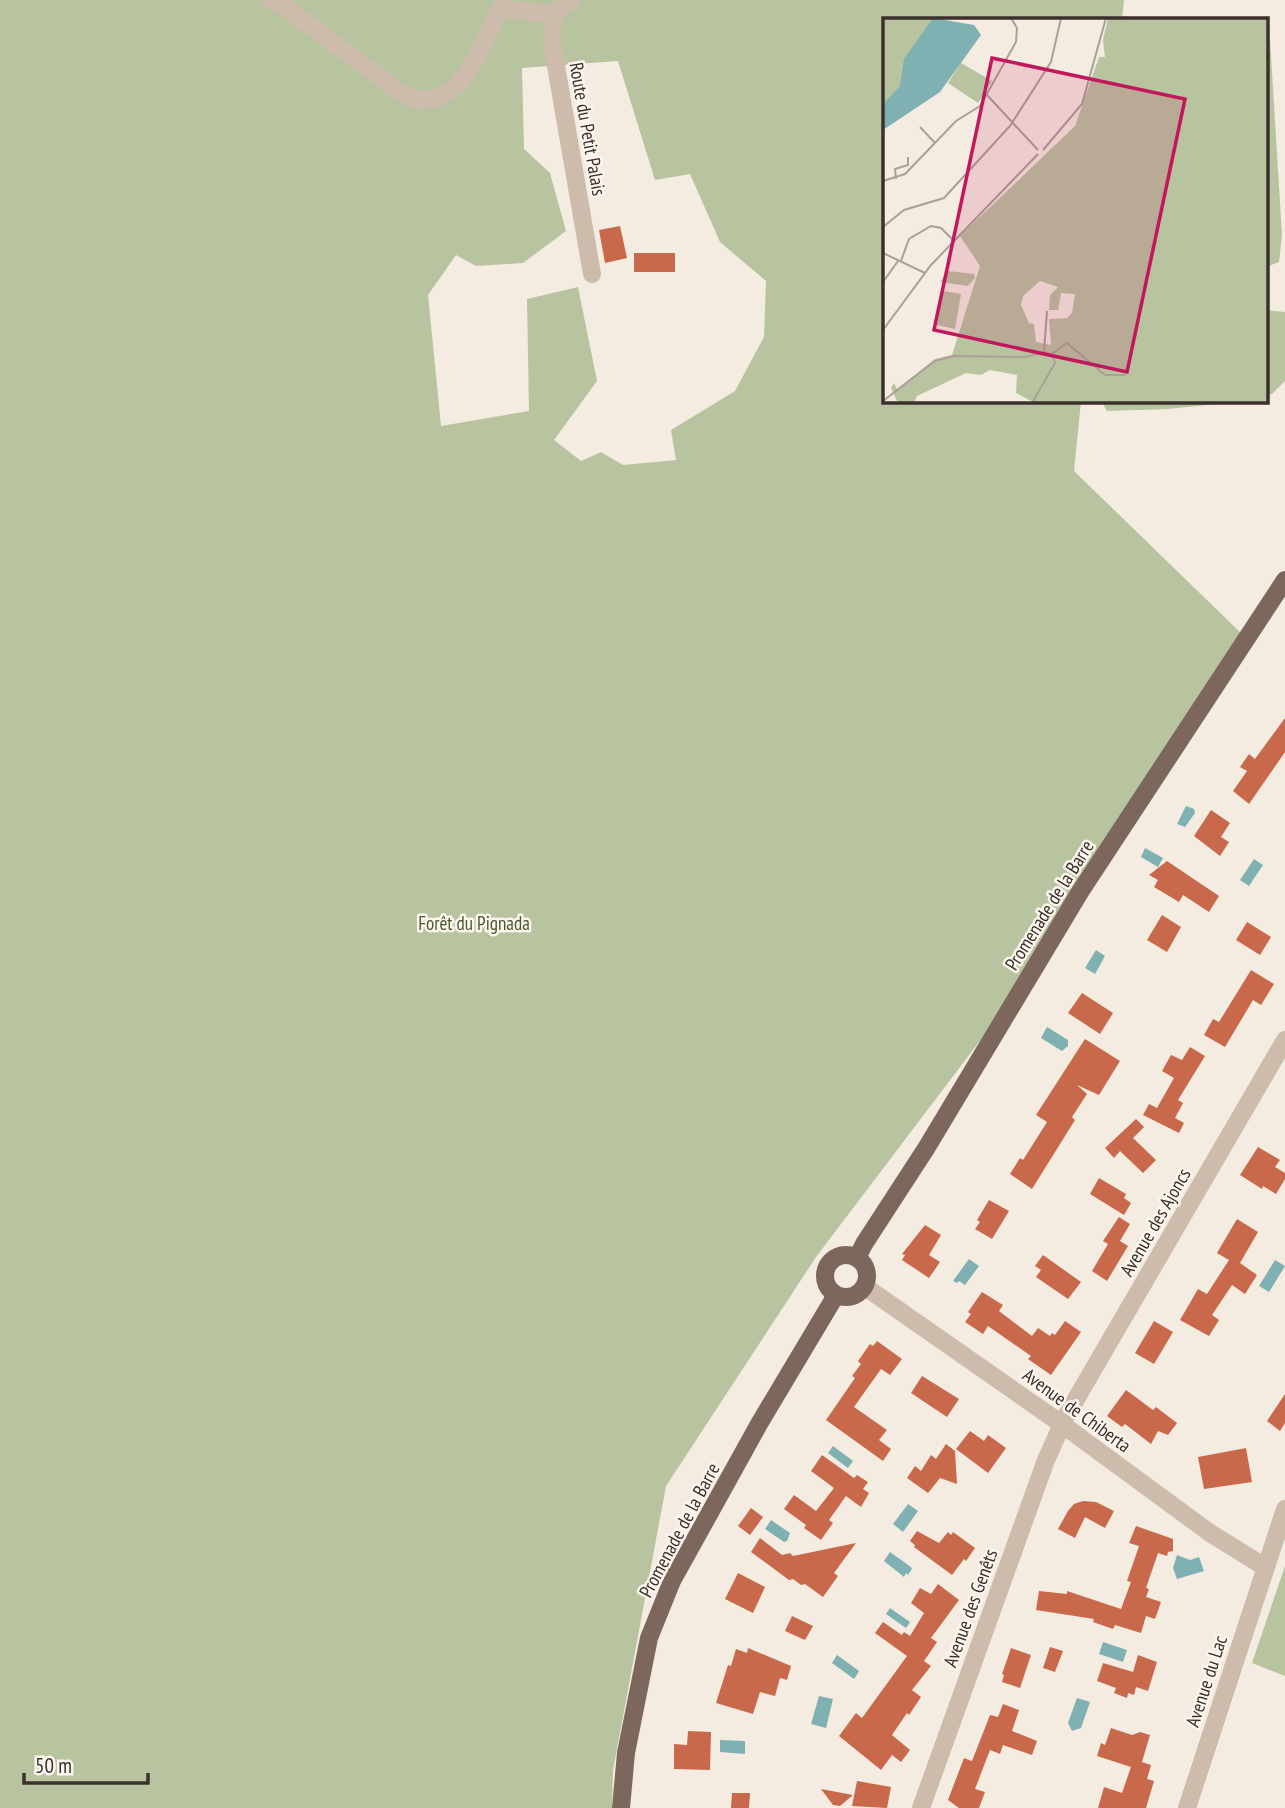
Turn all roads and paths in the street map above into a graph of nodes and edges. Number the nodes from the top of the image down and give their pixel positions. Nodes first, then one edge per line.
1 (270, 0) edge
2 (572, 0) edge
3 (495, 4) edge
4 (553, 14) junction
5 (592, 274) dead end
6 (1282, 590) edge
7 (1285, 1040) edge
8 (857, 1258) junction
9 (864, 1286) junction
10 (836, 1295) junction
11 (1063, 1425) junction
12 (1285, 1509) edge
13 (1265, 1567) junction
14 (621, 1808) edge
15 (921, 1808) edge
16 (1187, 1808) edge

1 - 3 street
2 - 4 street
3 - 4 street
4 - 5 street, Route du Petit Palais
6 - 8 main road, Promenade de la Barre
7 - 11 street, Avenue des Ajoncs
8 - 9 main road
8 - 10 main road
9 - 10 main road
9 - 11 street, Avenue de Chiberta
10 - 14 main road, Promenade de la Barre
11 - 13 street, Avenue de Chiberta
11 - 15 street, Avenue des Genêts
12 - 13 street, Avenue du Lac
13 - 16 street, Avenue du Lac

